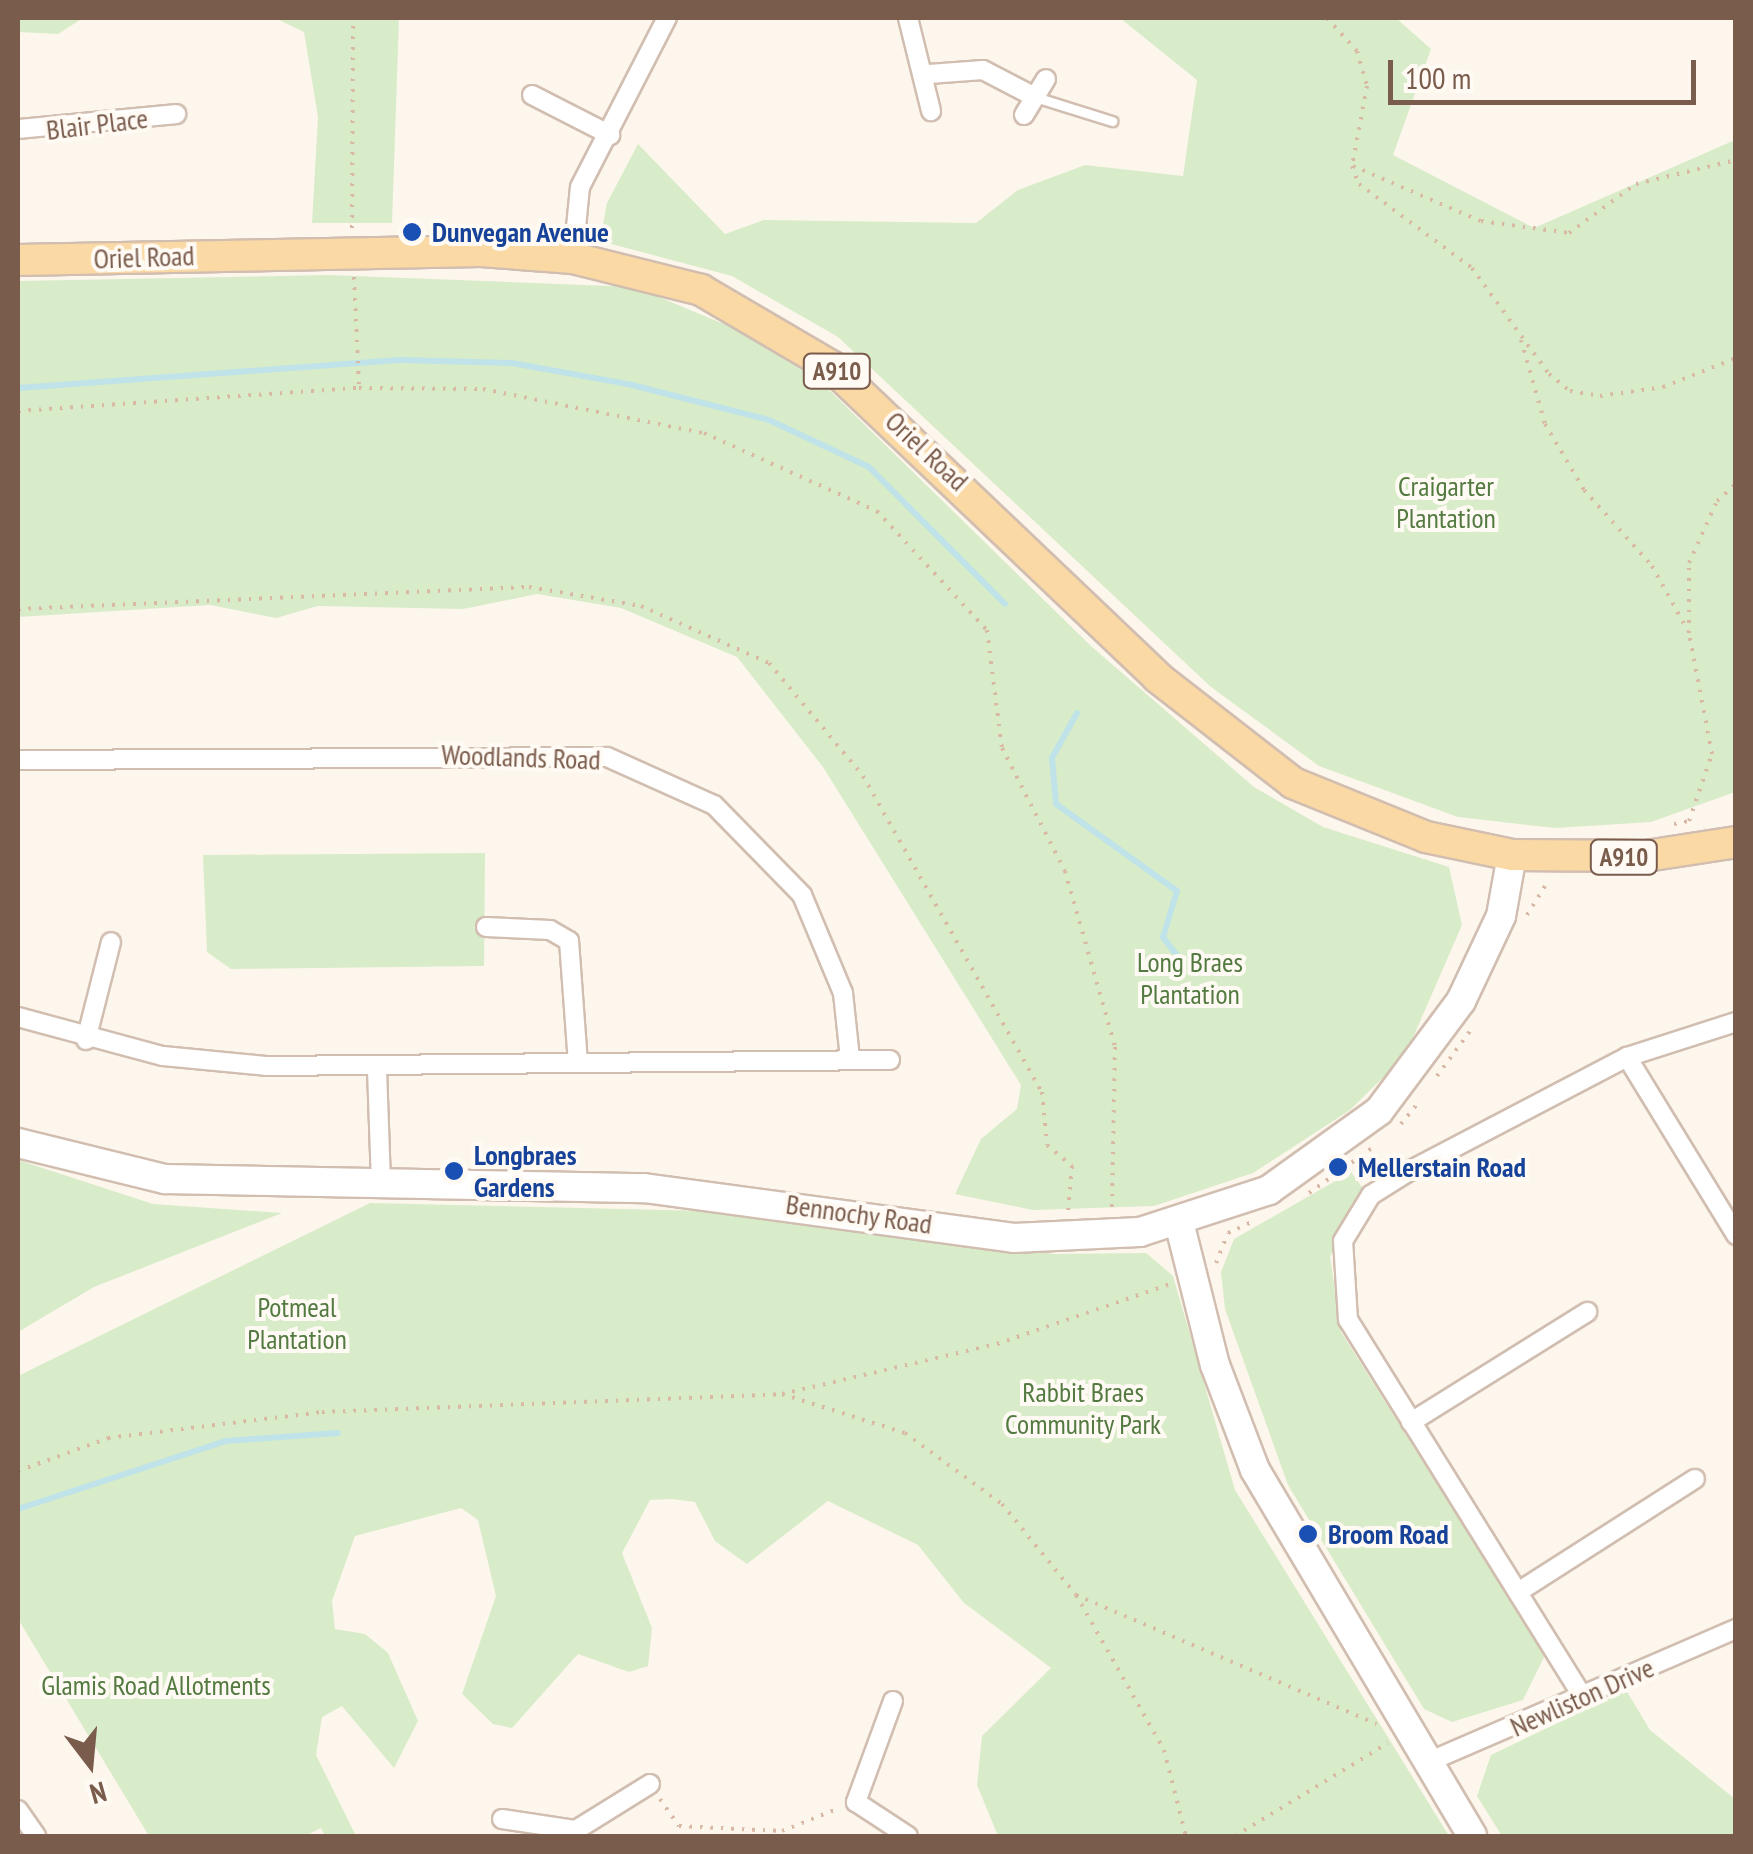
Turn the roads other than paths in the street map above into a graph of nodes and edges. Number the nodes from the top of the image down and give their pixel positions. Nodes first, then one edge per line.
1 (667, 18) edge
2 (908, 18) edge
3 (928, 74) junction
4 (1046, 79) dead end
5 (532, 95) dead end
6 (1035, 97) junction
7 (931, 111) dead end
8 (176, 114) dead end
9 (1024, 115) dead end
10 (1112, 122) dead end
11 (18, 129) edge
12 (610, 136) junction
13 (572, 258) junction
14 (18, 260) edge
15 (18, 760) edge
16 (1736, 842) edge
17 (1512, 855) junction
18 (486, 927) dead end
19 (111, 942) dead end
20 (18, 1017) edge
21 (1736, 1022) edge
22 (86, 1040) junction
23 (1627, 1057) junction
24 (850, 1059) junction
25 (890, 1060) dead end
26 (578, 1063) junction
27 (378, 1069) junction
28 (18, 1143) edge
29 (381, 1186) junction
30 (1180, 1222) junction
31 (1736, 1235) edge
32 (1587, 1312) dead end
33 (1411, 1422) junction
34 (1695, 1479) dead end
35 (1518, 1592) junction
36 (1736, 1629) edge
37 (1584, 1697) junction
38 (892, 1700) dead end
39 (1426, 1762) junction
40 (650, 1784) road end
41 (18, 1810) edge
42 (502, 1820) dead end
43 (577, 1834) edge
44 (36, 1836) edge
45 (908, 1836) edge
46 (1472, 1836) edge

1 - 12 street
2 - 3 street
3 - 6 street
3 - 7 street
4 - 6 street
5 - 12 street
6 - 9 street
6 - 10 lane
8 - 11 street, Blair Place
12 - 13 street
13 - 14 main road, Oriel Road / A910
13 - 17 main road, Oriel Road / A910
15 - 24 street, Woodlands Road
16 - 17 main road, A910
17 - 30 street, Bennochy Road
18 - 26 street
19 - 22 street
20 - 22 street
21 - 23 street
22 - 27 street
23 - 31 street
23 - 33 street
24 - 25 street
24 - 26 street
26 - 27 street
27 - 29 street
28 - 29 street, Bennochy Road
29 - 30 street, Bennochy Road
30 - 39 street
32 - 33 street
33 - 35 street
34 - 35 street
35 - 37 street
36 - 37 street, Newliston Drive
37 - 39 street, Newliston Drive
38 - 45 street
39 - 46 street
40 - 43 street
41 - 44 street
42 - 43 street

